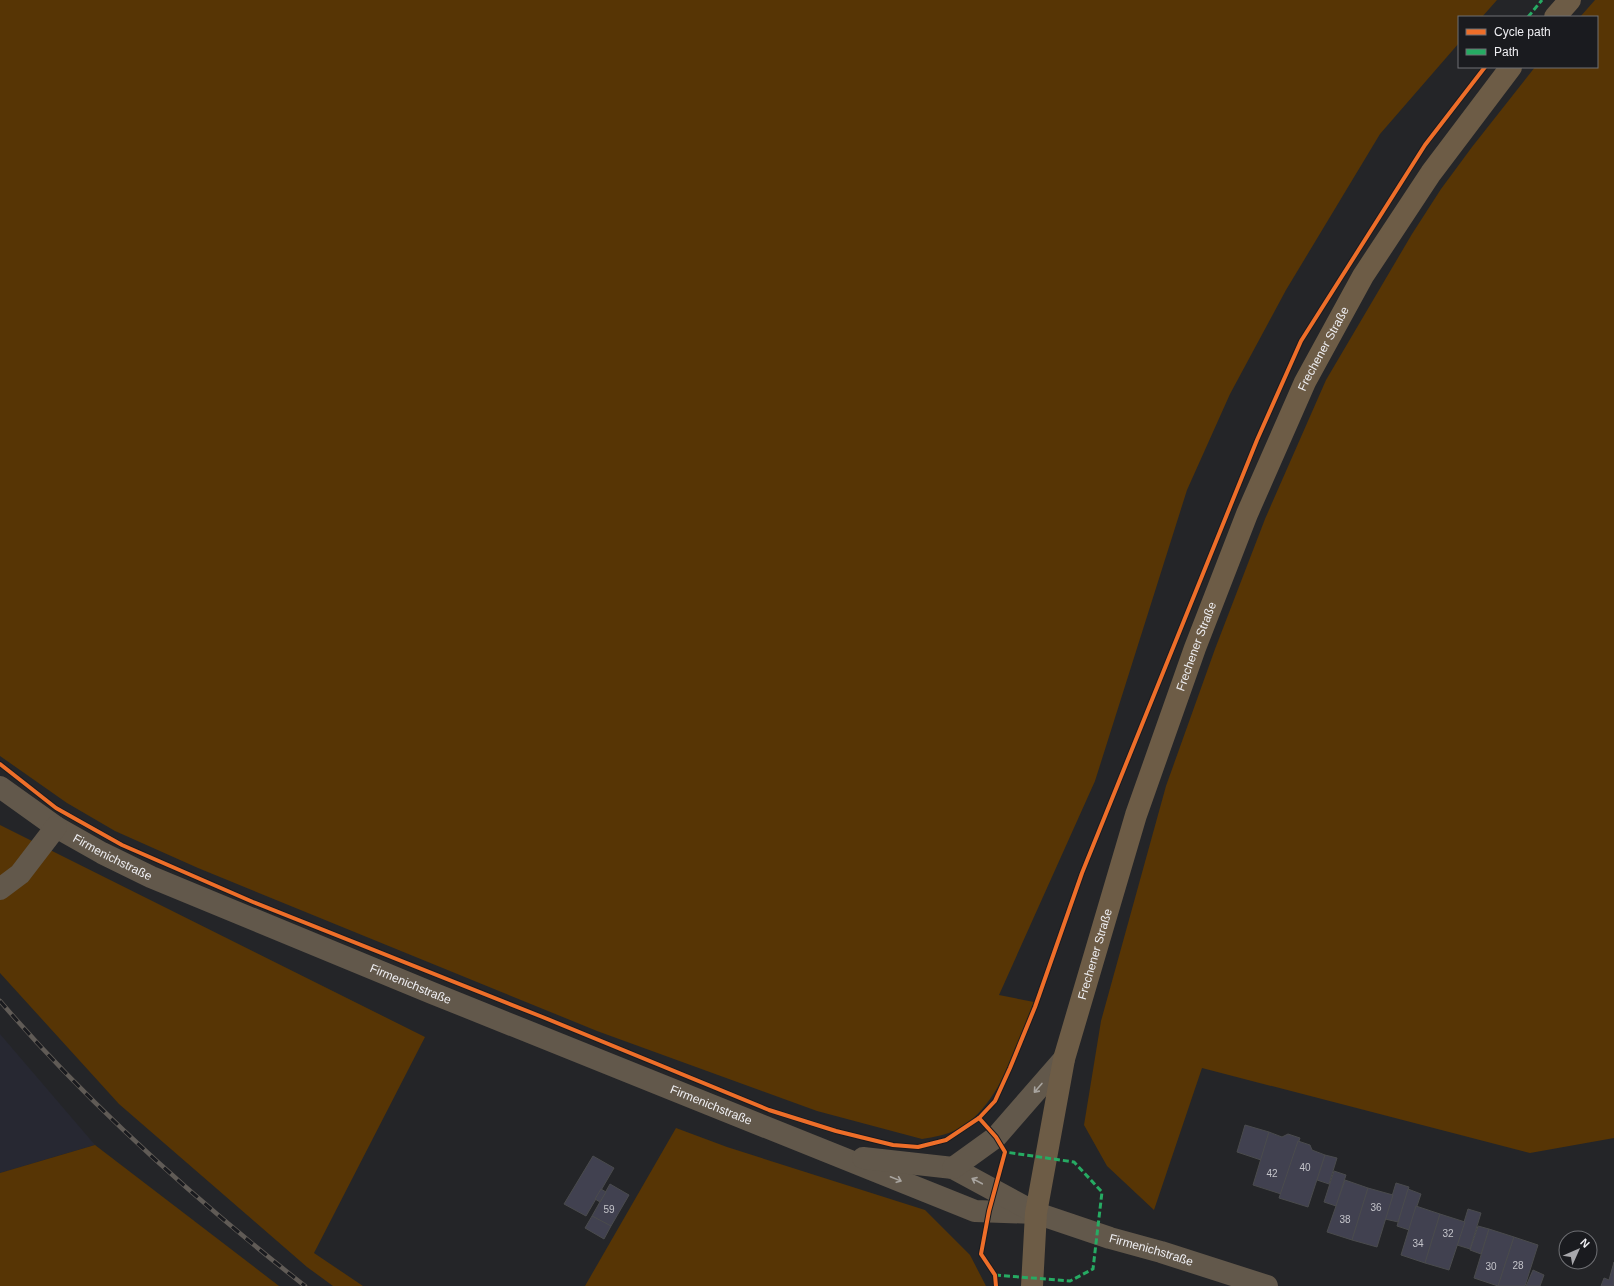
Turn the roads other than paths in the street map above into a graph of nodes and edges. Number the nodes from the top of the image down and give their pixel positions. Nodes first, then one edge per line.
1 (1570, 0) edge
2 (1556, 16) edge
3 (1510, 68) edge
4 (0, 787) edge
5 (56, 827) junction
6 (0, 889) edge
7 (1064, 1059) junction
8 (834, 1155) junction
9 (953, 1168) junction
10 (1036, 1212) junction
11 (1032, 1286) edge
12 (1267, 1286) edge

1 - 2 main road
3 - 7 main road, Frechener Straße
4 - 5 street, Firmenichstraße
5 - 6 street
5 - 8 street, Firmenichstraße
7 -> 9 street
7 - 10 main road, Frechener Straße
8 - 9 street, Firmenichstraße
8 -> 10 street, Firmenichstraße
10 -> 9 street, Firmenichstraße
10 - 11 main road, Frechener Straße
10 - 12 street, Firmenichstraße

